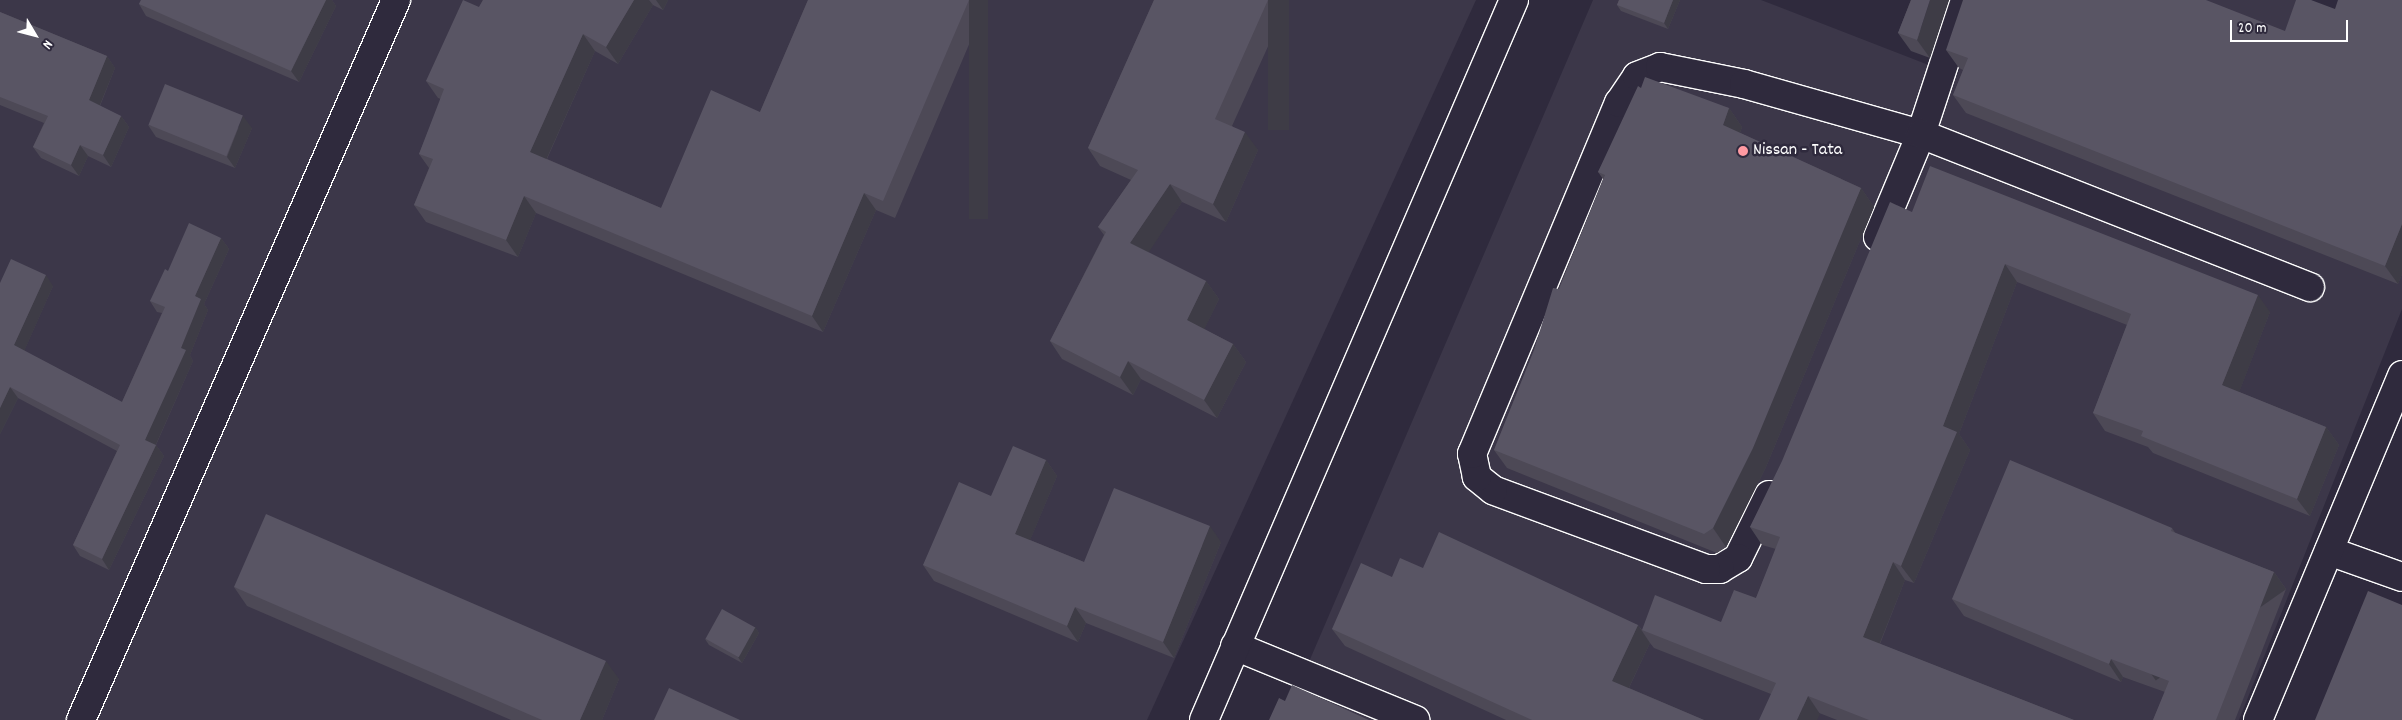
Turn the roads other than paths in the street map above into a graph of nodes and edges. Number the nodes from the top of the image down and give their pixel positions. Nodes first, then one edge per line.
1 (396, 0) edge
2 (1514, 0) edge
3 (1965, 0) edge
4 (1921, 134) junction
5 (1868, 264) edge
6 (2310, 287) dead end
7 (2402, 375) edge
8 (1780, 473) edge
9 (2329, 551) junction
10 (2402, 577) edge
11 (1235, 646) junction
12 (81, 720) edge
13 (1204, 720) edge
14 (1415, 720) edge
15 (2258, 720) edge

1 - 12 street
2 - 11 street
3 - 4 street
4 - 5 street
4 - 6 street
4 - 8 street
7 - 9 street
9 - 10 street
9 - 15 street
11 - 13 street
11 - 14 street

